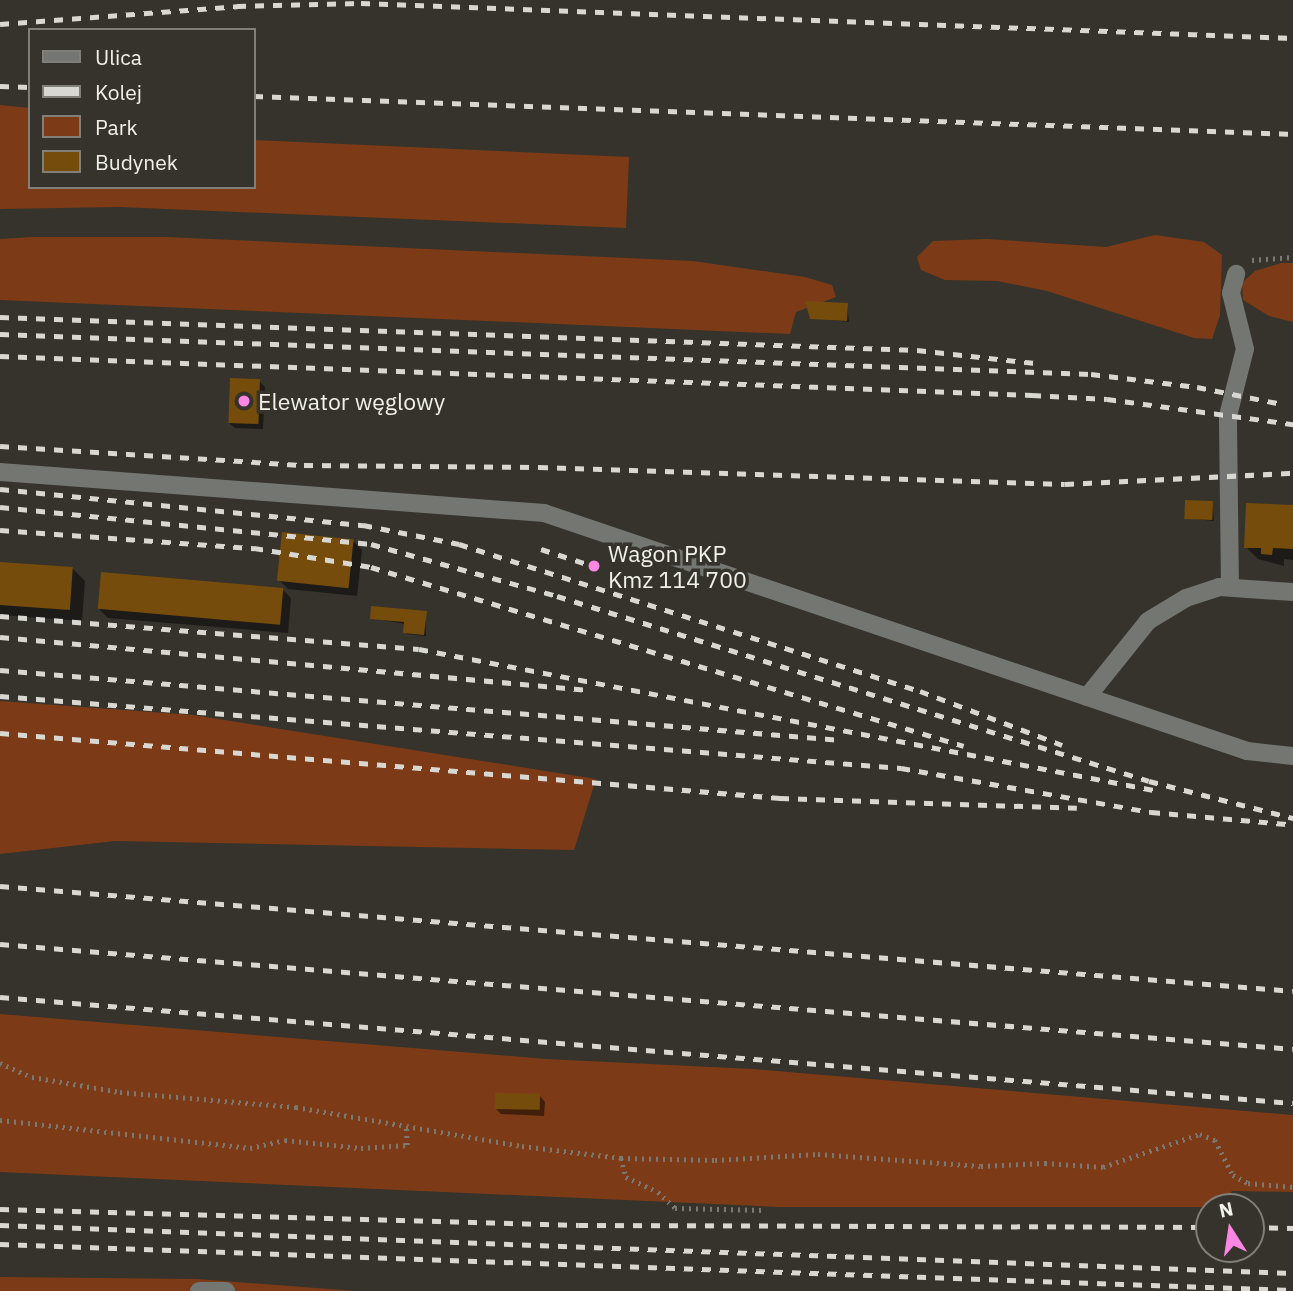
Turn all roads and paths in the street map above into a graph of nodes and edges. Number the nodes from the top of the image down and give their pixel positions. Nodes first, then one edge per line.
1 (1293, 257) edge
2 (1236, 274) joint
3 (0, 472) edge
4 (1230, 587) junction
5 (1293, 592) edge
6 (1087, 697) junction
7 (1293, 756) edge
8 (0, 1065) edge
9 (0, 1120) edge
10 (406, 1125) junction
11 (621, 1158) junction
12 (1293, 1187) edge
13 (766, 1210) dead end
14 (199, 1291) edge
15 (226, 1291) edge

1 - 2 path
2 - 4 lane
3 - 6 lane
4 - 5 lane
4 - 6 lane
6 - 7 lane
8 - 10 path
9 - 10 path
10 - 11 path
11 - 12 path
11 - 13 path
14 - 15 lane

